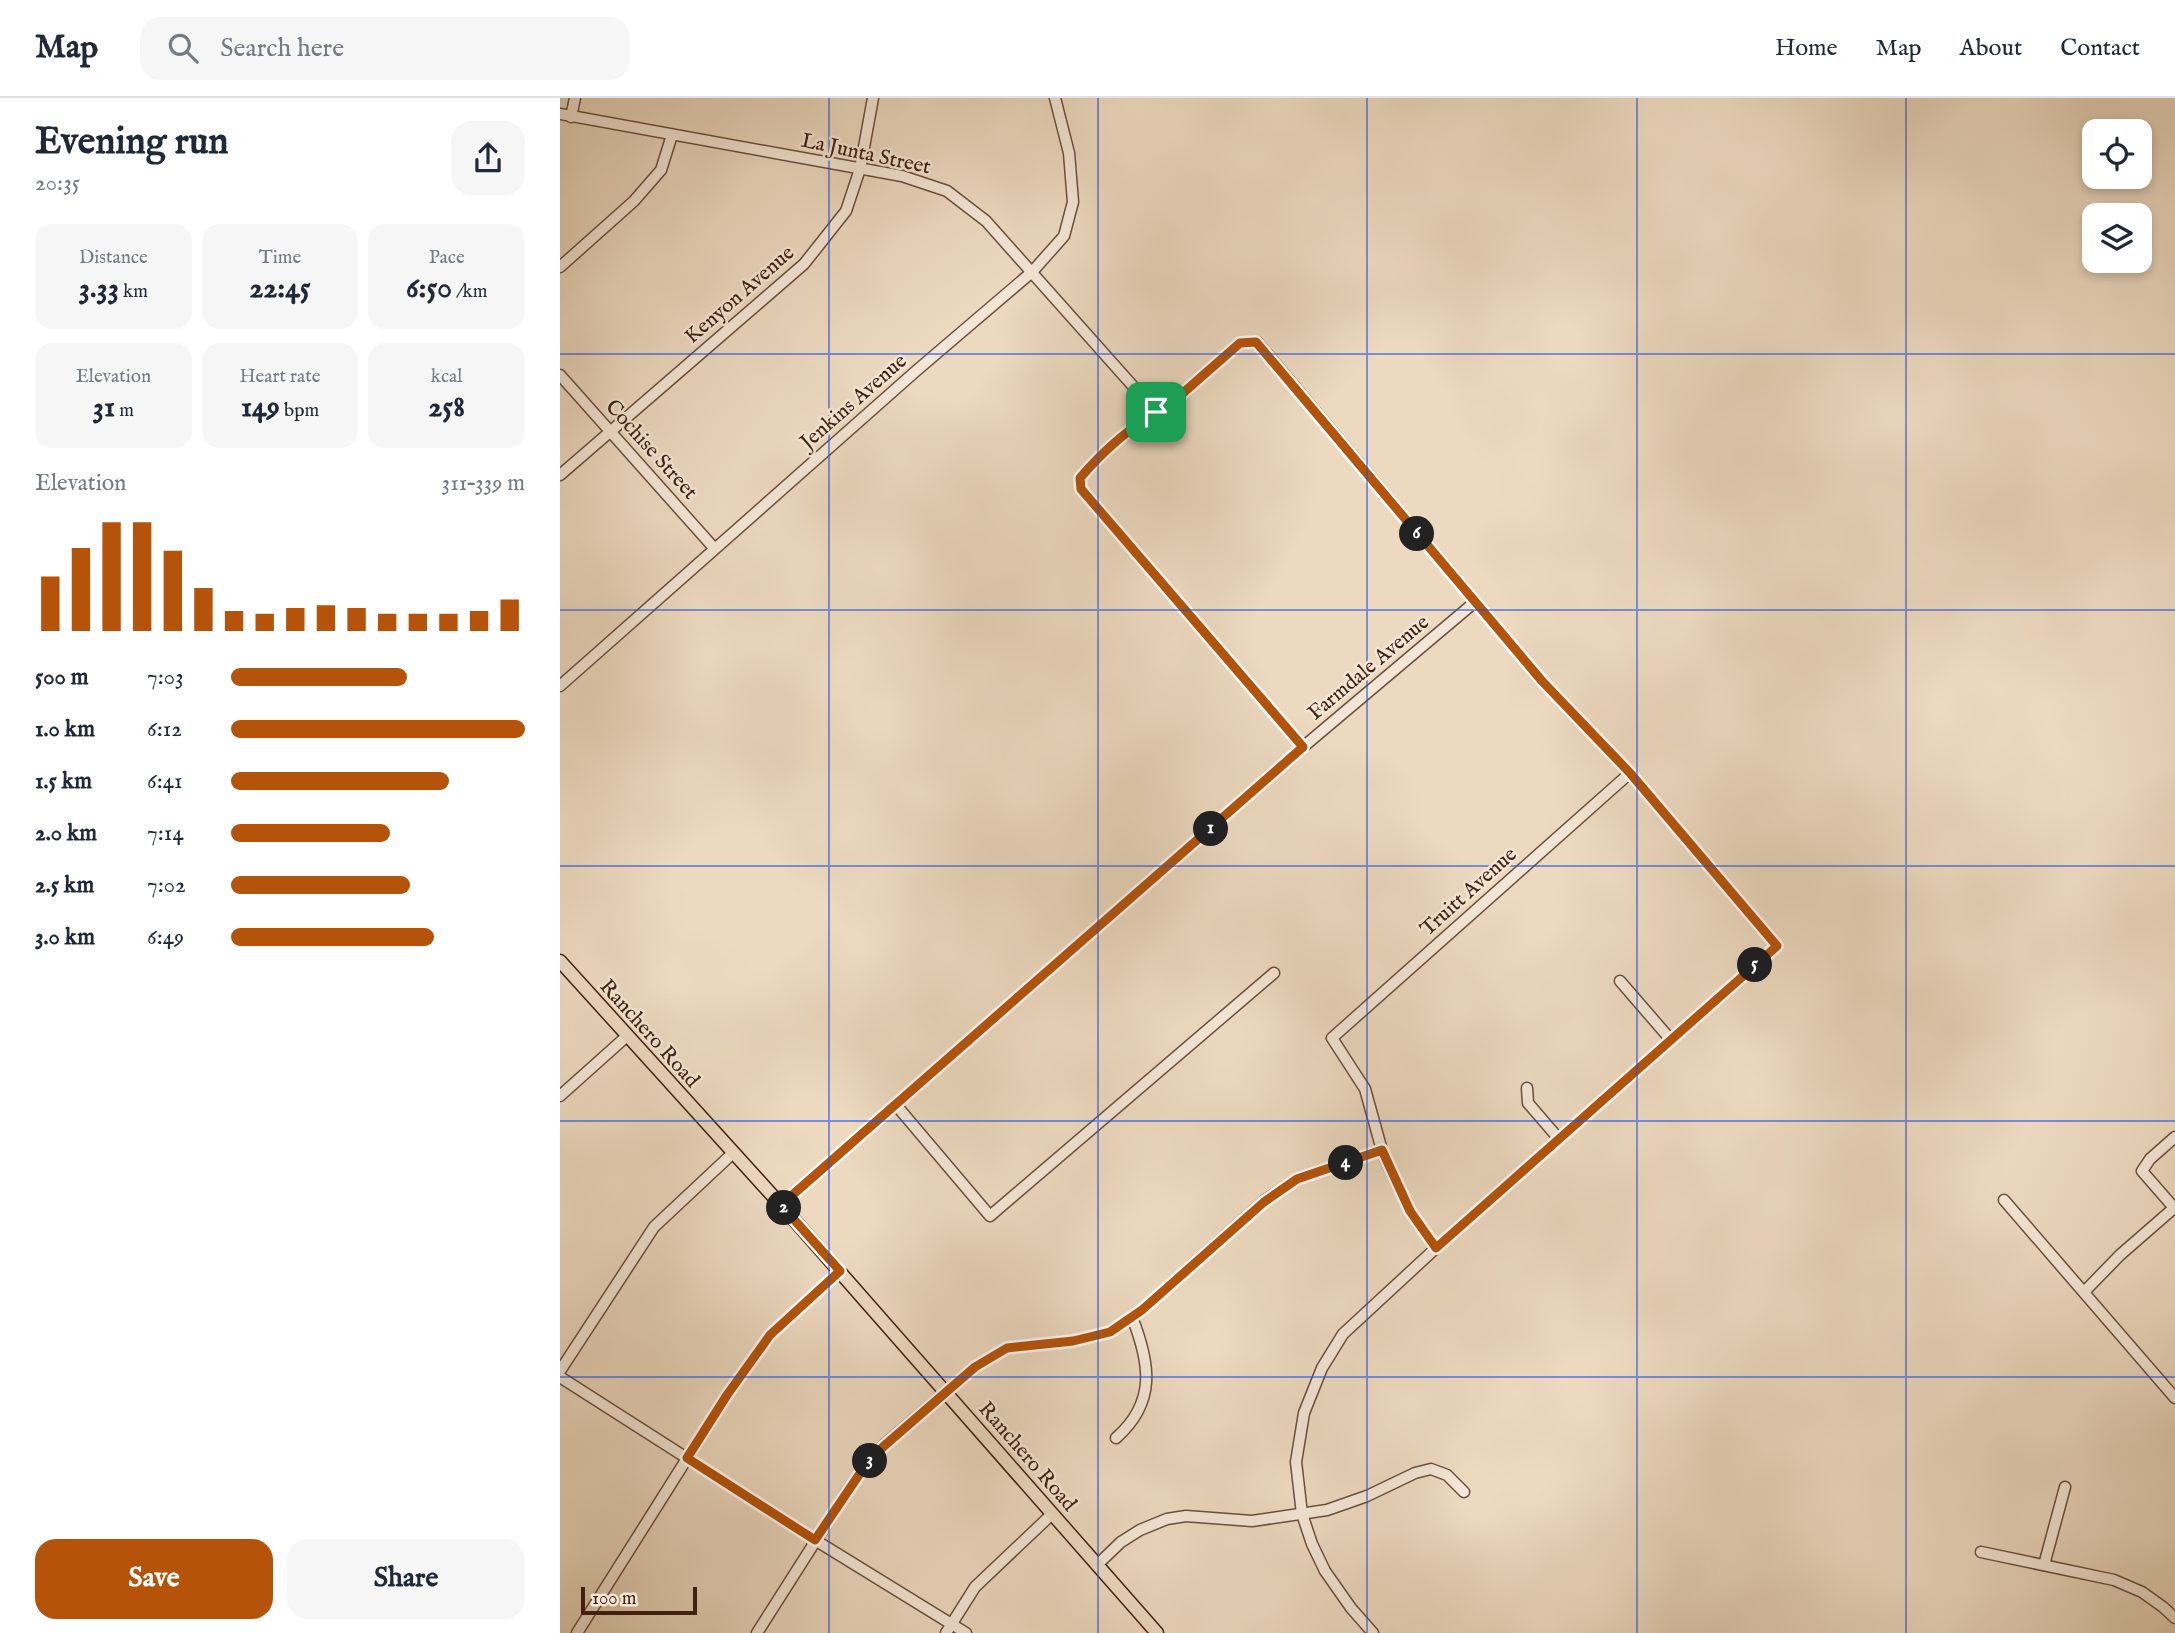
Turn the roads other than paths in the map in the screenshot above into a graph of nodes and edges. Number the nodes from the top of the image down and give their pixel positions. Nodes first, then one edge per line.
1 (575, 98) edge
2 (873, 98) edge
3 (1055, 98) edge
4 (566, 116) edge
5 (672, 135) junction
6 (860, 169) junction
7 (560, 267) edge
8 (1032, 272) junction
9 (560, 375) edge
10 (1156, 412) junction
11 (611, 431) junction
12 (560, 475) edge
13 (714, 548) junction
14 (1475, 602) junction
15 (560, 687) edge
16 (1303, 747) junction
17 (1630, 773) junction
18 (560, 961) edge
19 (1274, 973) dead end
20 (1620, 981) dead end
21 (627, 1037) junction
22 (1671, 1040) junction
23 (1527, 1088) dead end
24 (560, 1096) edge
25 (896, 1105) junction
26 (2175, 1137) edge
27 (1559, 1139) junction
28 (1382, 1150) junction
29 (733, 1153) junction
30 (2004, 1200) dead end
31 (781, 1205) junction
32 (2175, 1209) edge
33 (1436, 1248) junction
34 (840, 1271) junction
35 (2085, 1292) junction
36 (1132, 1317) junction
37 (560, 1371) edge
38 (560, 1377) edge
39 (946, 1392) junction
40 (2175, 1398) edge
41 (1116, 1438) dead end
42 (687, 1458) junction
43 (2065, 1488) dead end
44 (1464, 1492) dead end
45 (1052, 1514) junction
46 (1302, 1514) junction
47 (815, 1540) junction
48 (1981, 1552) dead end
49 (1097, 1565) junction
50 (2044, 1565) junction
51 (2175, 1618) edge
52 (949, 1628) edge
53 (578, 1633) edge
54 (757, 1633) edge
55 (966, 1633) edge
56 (1157, 1633) edge
57 (1373, 1633) edge

1 - 4 street
2 - 6 street, Kenyon Avenue
3 - 8 street, Jenkins Avenue
4 - 5 street, La Junta Street
5 - 6 street, La Junta Street
5 - 7 street
6 - 8 street, La Junta Street
6 - 11 street, Kenyon Avenue
8 - 10 street, La Junta Street
8 - 13 street, Jenkins Avenue
9 - 11 street, Cochise Street
10 - 14 street
10 - 16 street
11 - 12 street, Kenyon Avenue
11 - 13 street, Cochise Street
13 - 15 street, Jenkins Avenue
14 - 16 street, Farmdale Avenue
14 - 17 street
16 - 25 street, Farmdale Avenue
17 - 22 street
17 - 28 street, Truitt Avenue
18 - 21 main road, Ranchero Road
19 - 25 street
20 - 22 street
21 - 24 street
21 - 29 main road, Ranchero Road
22 - 27 street
23 - 27 street
25 - 31 street, Farmdale Avenue
26 - 32 street
27 - 33 street
28 - 33 street
28 - 36 street
29 - 31 main road, Ranchero Road
29 - 37 street
30 - 35 street
31 - 34 main road, Ranchero Road
32 - 35 street
33 - 46 street
34 - 39 main road, Ranchero Road
34 - 42 street
35 - 40 street
36 - 39 street
36 - 41 street
38 - 42 street
39 - 45 main road, Ranchero Road
39 - 47 street
42 - 47 street
42 - 53 street
43 - 50 street
44 - 46 street
45 - 49 main road, Ranchero Road
45 - 52 street
46 - 49 street
46 - 57 street
47 - 52 street
47 - 54 street
48 - 50 street
49 - 56 main road, Ranchero Road
50 - 51 street
52 - 55 street

